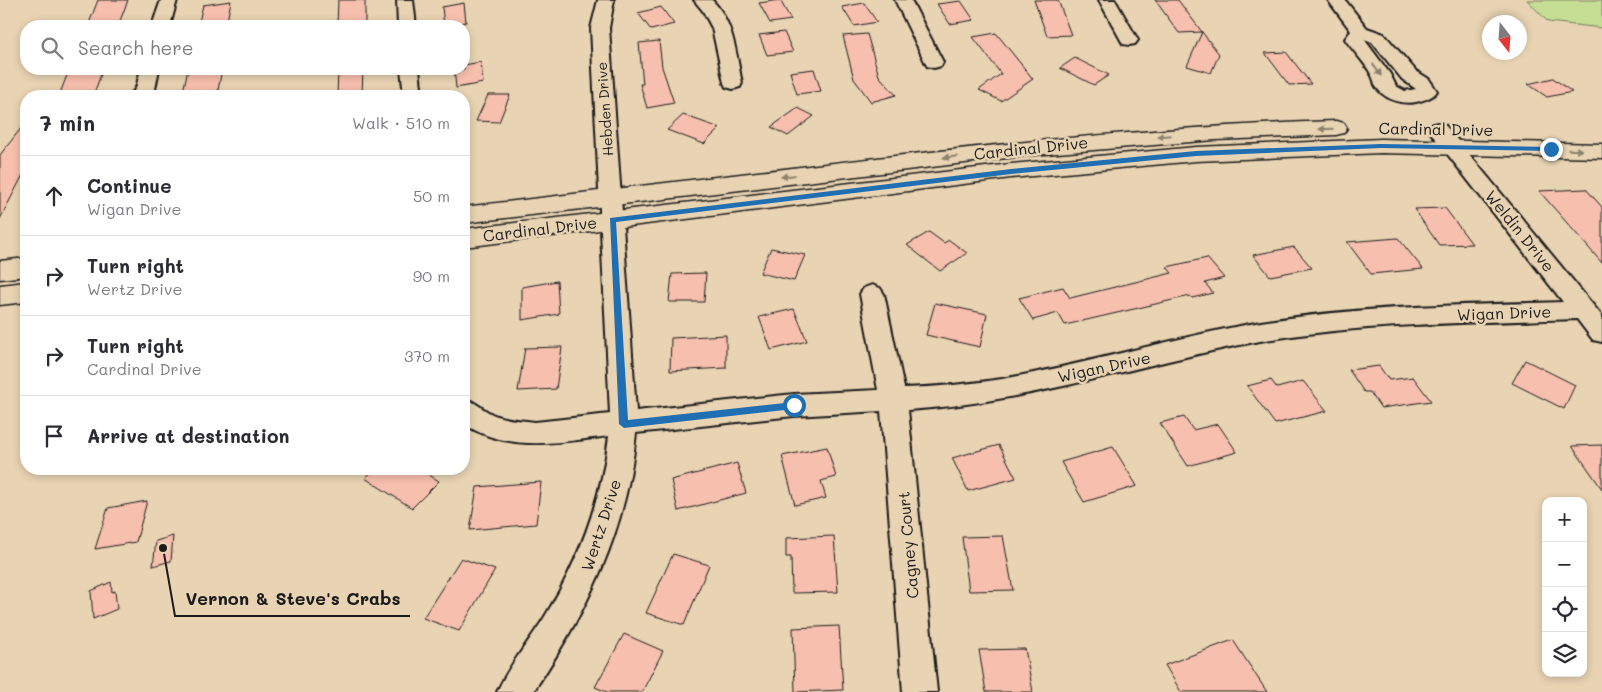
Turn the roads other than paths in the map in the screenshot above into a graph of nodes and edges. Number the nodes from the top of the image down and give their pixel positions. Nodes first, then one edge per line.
1 (168, 0) edge
2 (405, 0) edge
3 (606, 0) edge
4 (702, 0) edge
5 (903, 0) edge
6 (1108, 0) edge
7 (1336, 0) edge
8 (163, 20) edge
9 (407, 20) edge
10 (1361, 32) dead end
11 (1128, 40) dead end
12 (934, 62) dead end
13 (148, 75) edge
14 (410, 75) edge
15 (734, 83) dead end
16 (144, 90) edge
17 (412, 90) edge
18 (1438, 129) junction
19 (1602, 133) edge
20 (1453, 147) junction
21 (1602, 150) edge
22 (611, 209) junction
23 (470, 215) edge
24 (470, 237) edge
25 (0, 270) edge
26 (20, 272) edge
27 (20, 278) edge
28 (872, 294) dead end
29 (0, 296) edge
30 (1584, 310) junction
31 (1602, 333) edge
32 (893, 399) junction
33 (470, 415) edge
34 (624, 424) junction
35 (514, 692) edge
36 (920, 692) edge

1 - 8 street
2 - 9 street
3 - 22 street, Hebden Drive
4 - 15 street
5 - 12 street
6 - 11 street
7 - 10 street
13 - 16 street
14 - 17 street
18 - 19 main road, Cardinal Drive
18 - 20 street, Weldin Drive
18 -> 22 main road, Cardinal Drive
20 -> 21 main road, Cardinal Drive
20 - 22 main road, Cardinal Drive
20 - 30 street, Weldin Drive
22 - 23 main road, Cardinal Drive
22 - 24 main road, Cardinal Drive
22 - 34 street, Wertz Drive
25 - 26 main road
27 - 29 main road
28 - 32 street, Cagney Court
30 - 31 street, Weldin Drive
30 - 32 street, Wigan Drive
32 - 34 street, Wigan Drive
32 - 36 street, Cagney Court
33 - 34 street, Wigan Drive
34 - 35 street, Wertz Drive

